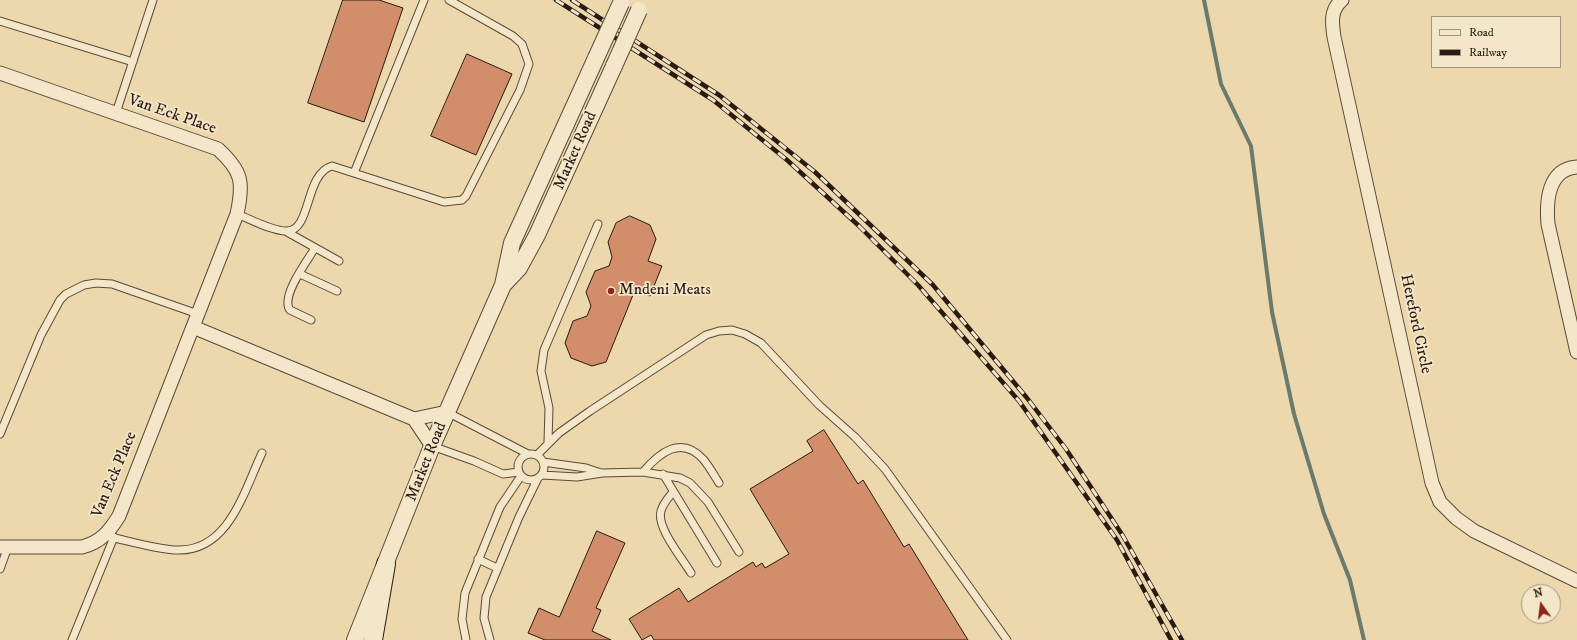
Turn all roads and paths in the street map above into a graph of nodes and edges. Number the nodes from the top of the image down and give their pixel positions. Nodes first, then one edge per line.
1 (153, 0) edge
2 (424, 0) edge
3 (449, 0) edge
4 (1342, 0) edge
5 (621, 3) dead end
6 (639, 10) dead end
7 (0, 21) edge
8 (133, 62) junction
9 (0, 72) edge
10 (116, 113) junction
11 (1577, 167) edge
12 (354, 173) junction
13 (237, 214) junction
14 (598, 224) dead end
15 (287, 232) junction
16 (315, 248) junction
17 (339, 261) dead end
18 (300, 274) junction
19 (502, 285) junction
20 (337, 292) dead end
21 (198, 314) junction
22 (311, 320) dead end
23 (193, 327) junction
24 (1577, 352) edge
25 (447, 412) junction
26 (414, 419) junction
27 (0, 434) edge
28 (548, 442) junction
29 (432, 446) junction
30 (262, 453) dead end
31 (528, 454) junction
32 (537, 455) junction
33 (543, 462) junction
34 (643, 472) junction
35 (602, 473) junction
36 (520, 474) junction
37 (663, 474) junction
38 (540, 476) junction
39 (718, 483) dead end
40 (673, 492) junction
41 (110, 537) junction
42 (4, 547) edge
43 (739, 552) dead end
44 (478, 559) junction
45 (386, 564) junction
46 (717, 564) dead end
47 (497, 568) junction
48 (0, 569) edge
49 (691, 573) dead end
50 (1577, 581) edge
51 (72, 640) edge
52 (355, 640) edge
53 (373, 640) edge
54 (466, 640) edge
55 (490, 640) edge
56 (1007, 640) edge

1 - 8 lane
2 - 12 lane
3 - 12 lane
4 - 50 street, Hereford Circle
5 - 19 street, Market Road, bridge
6 - 19 street, Market Road, bridge
7 - 8 lane
8 - 10 lane
9 - 10 street, Van Eck Place
10 - 13 street, Van Eck Place
11 - 24 street
12 - 15 lane
13 - 15 lane
13 - 21 street, Van Eck Place
14 - 28 lane
15 - 16 lane
16 - 17 lane
16 - 18 lane
18 - 20 lane
18 - 22 lane
19 - 25 street, Market Road
21 - 23 street, Van Eck Place
21 - 27 lane
23 - 26 street
23 - 41 street, Van Eck Place
25 - 26 street
25 - 29 street, Market Road
25 - 31 lane
26 - 29 street
28 - 32 lane
28 - 56 lane
29 - 36 lane
29 - 45 street, Market Road
30 - 41 lane
31 - 32 lane
31 - 36 lane
32 - 33 lane
33 - 35 lane
33 - 38 lane
34 - 35 lane
34 - 37 lane
34 - 39 lane
35 - 38 lane
36 - 38 lane
36 - 44 lane
37 - 40 lane
37 - 43 lane
38 - 47 lane
40 - 46 lane
40 - 49 lane
41 - 42 street, Van Eck Place
41 - 51 lane
42 - 48 lane
44 - 47 lane
44 - 54 lane
45 - 52 street, Market Road
45 - 53 main road
47 - 55 lane

